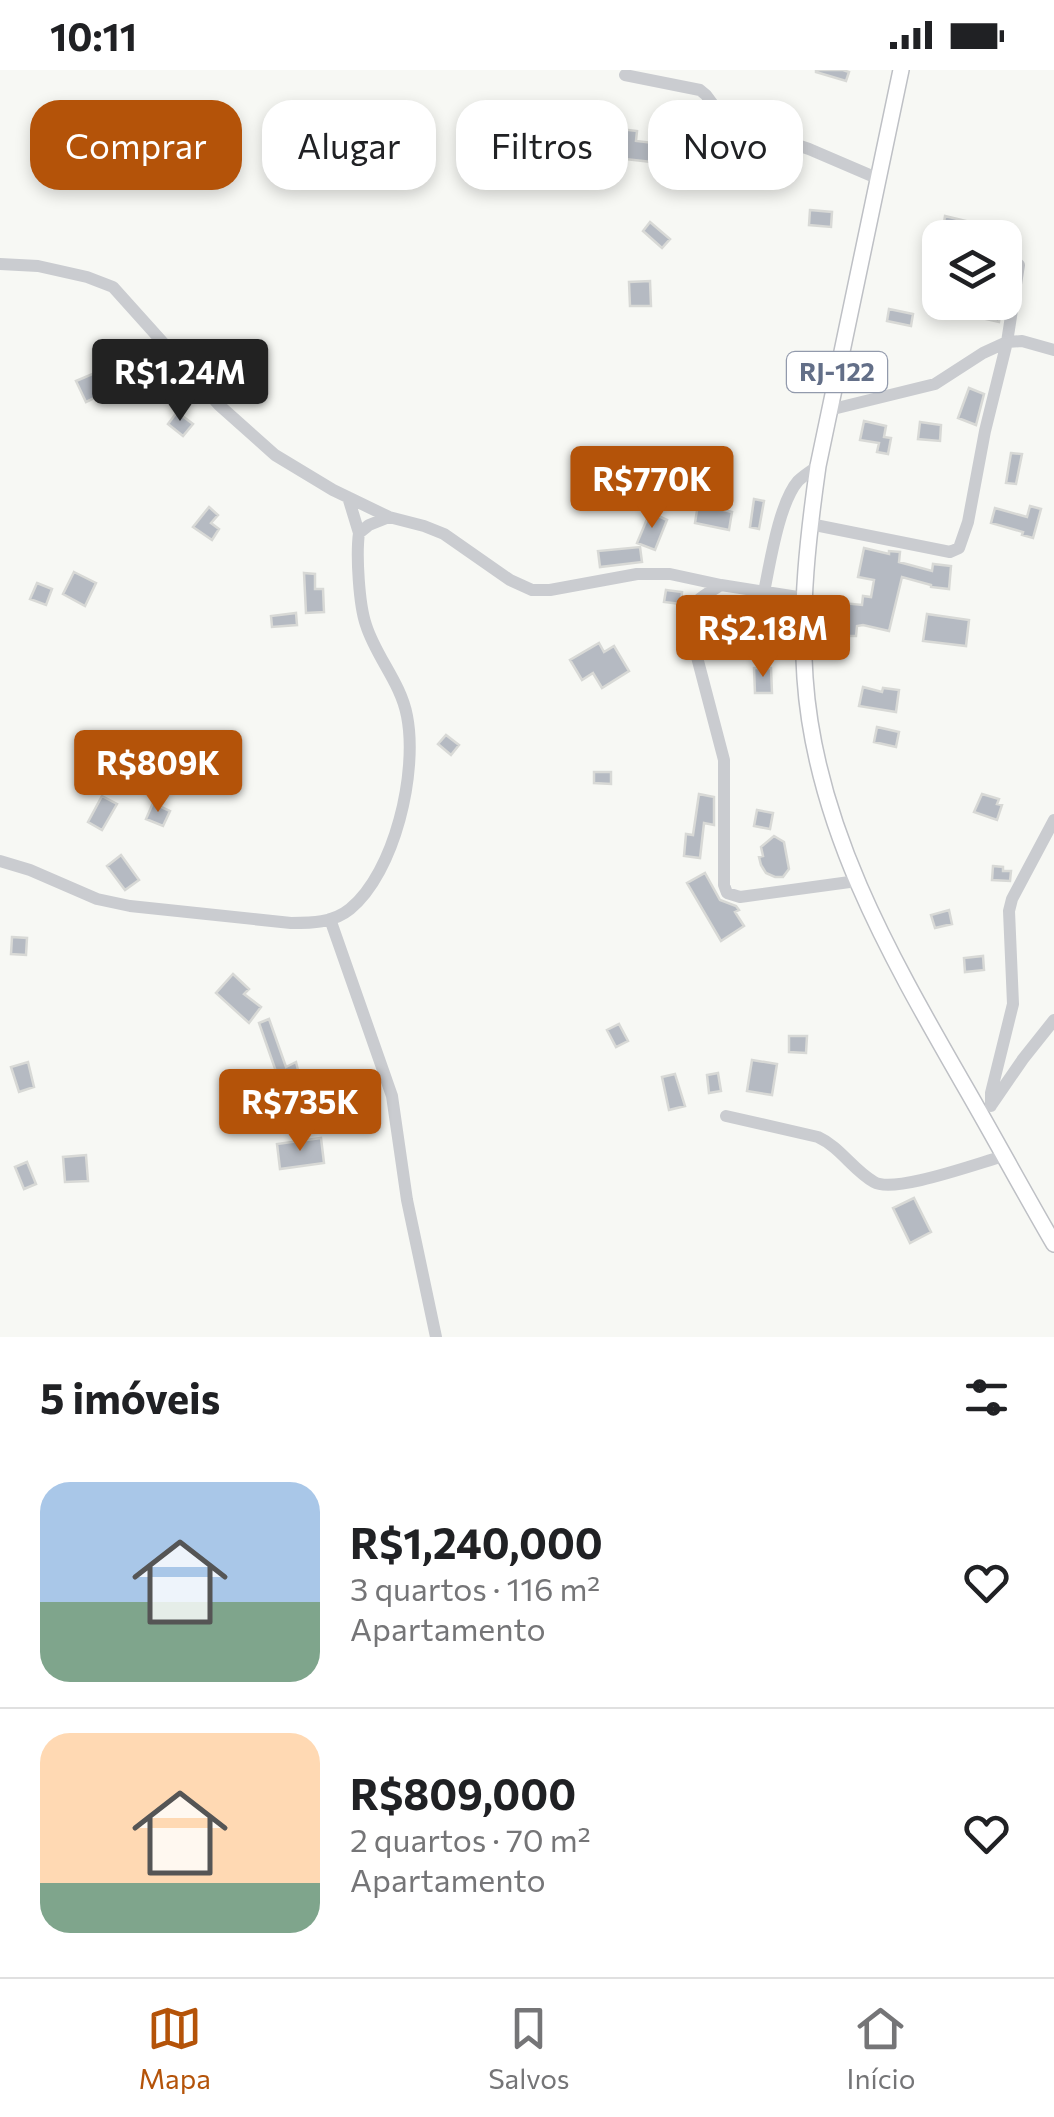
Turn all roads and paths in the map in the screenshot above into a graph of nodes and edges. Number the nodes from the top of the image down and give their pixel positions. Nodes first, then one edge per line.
1 (902, 70) edge
2 (624, 75) dead end
3 (879, 179) junction
4 (0, 264) edge
5 (1009, 320) edge
6 (1006, 342) junction
7 (1054, 350) edge
8 (829, 410) junction
9 (818, 466) junction
10 (348, 497) junction
11 (390, 517) junction
12 (810, 524) junction
13 (359, 533) junction
14 (721, 585) junction
15 (764, 592) junction
16 (804, 598) junction
17 (1054, 820) edge
18 (0, 861) edge
19 (856, 881) junction
20 (330, 919) junction
21 (1054, 1020) edge
22 (987, 1113) junction
23 (726, 1116) dead end
24 (1004, 1156) junction
25 (1054, 1244) edge
26 (436, 1337) edge

1 - 3 main road, RJ-122
2 - 3 street
3 - 8 main road, RJ-122
4 - 10 street
5 - 6 street
6 - 7 street
6 - 8 street
6 - 12 street
8 - 9 main road, RJ-122
9 - 12 main road, RJ-122
9 - 15 street
10 - 11 street
10 - 13 street
11 - 13 street
11 - 14 street
12 - 16 main road, RJ-122
13 - 20 street
14 - 15 street
14 - 19 street
15 - 16 street
16 - 19 main road, RJ-122
17 - 22 street
18 - 20 street
19 - 22 main road, RJ-122
20 - 26 street
21 - 22 street
22 - 24 main road, RJ-122
23 - 24 street
24 - 25 main road, RJ-122

